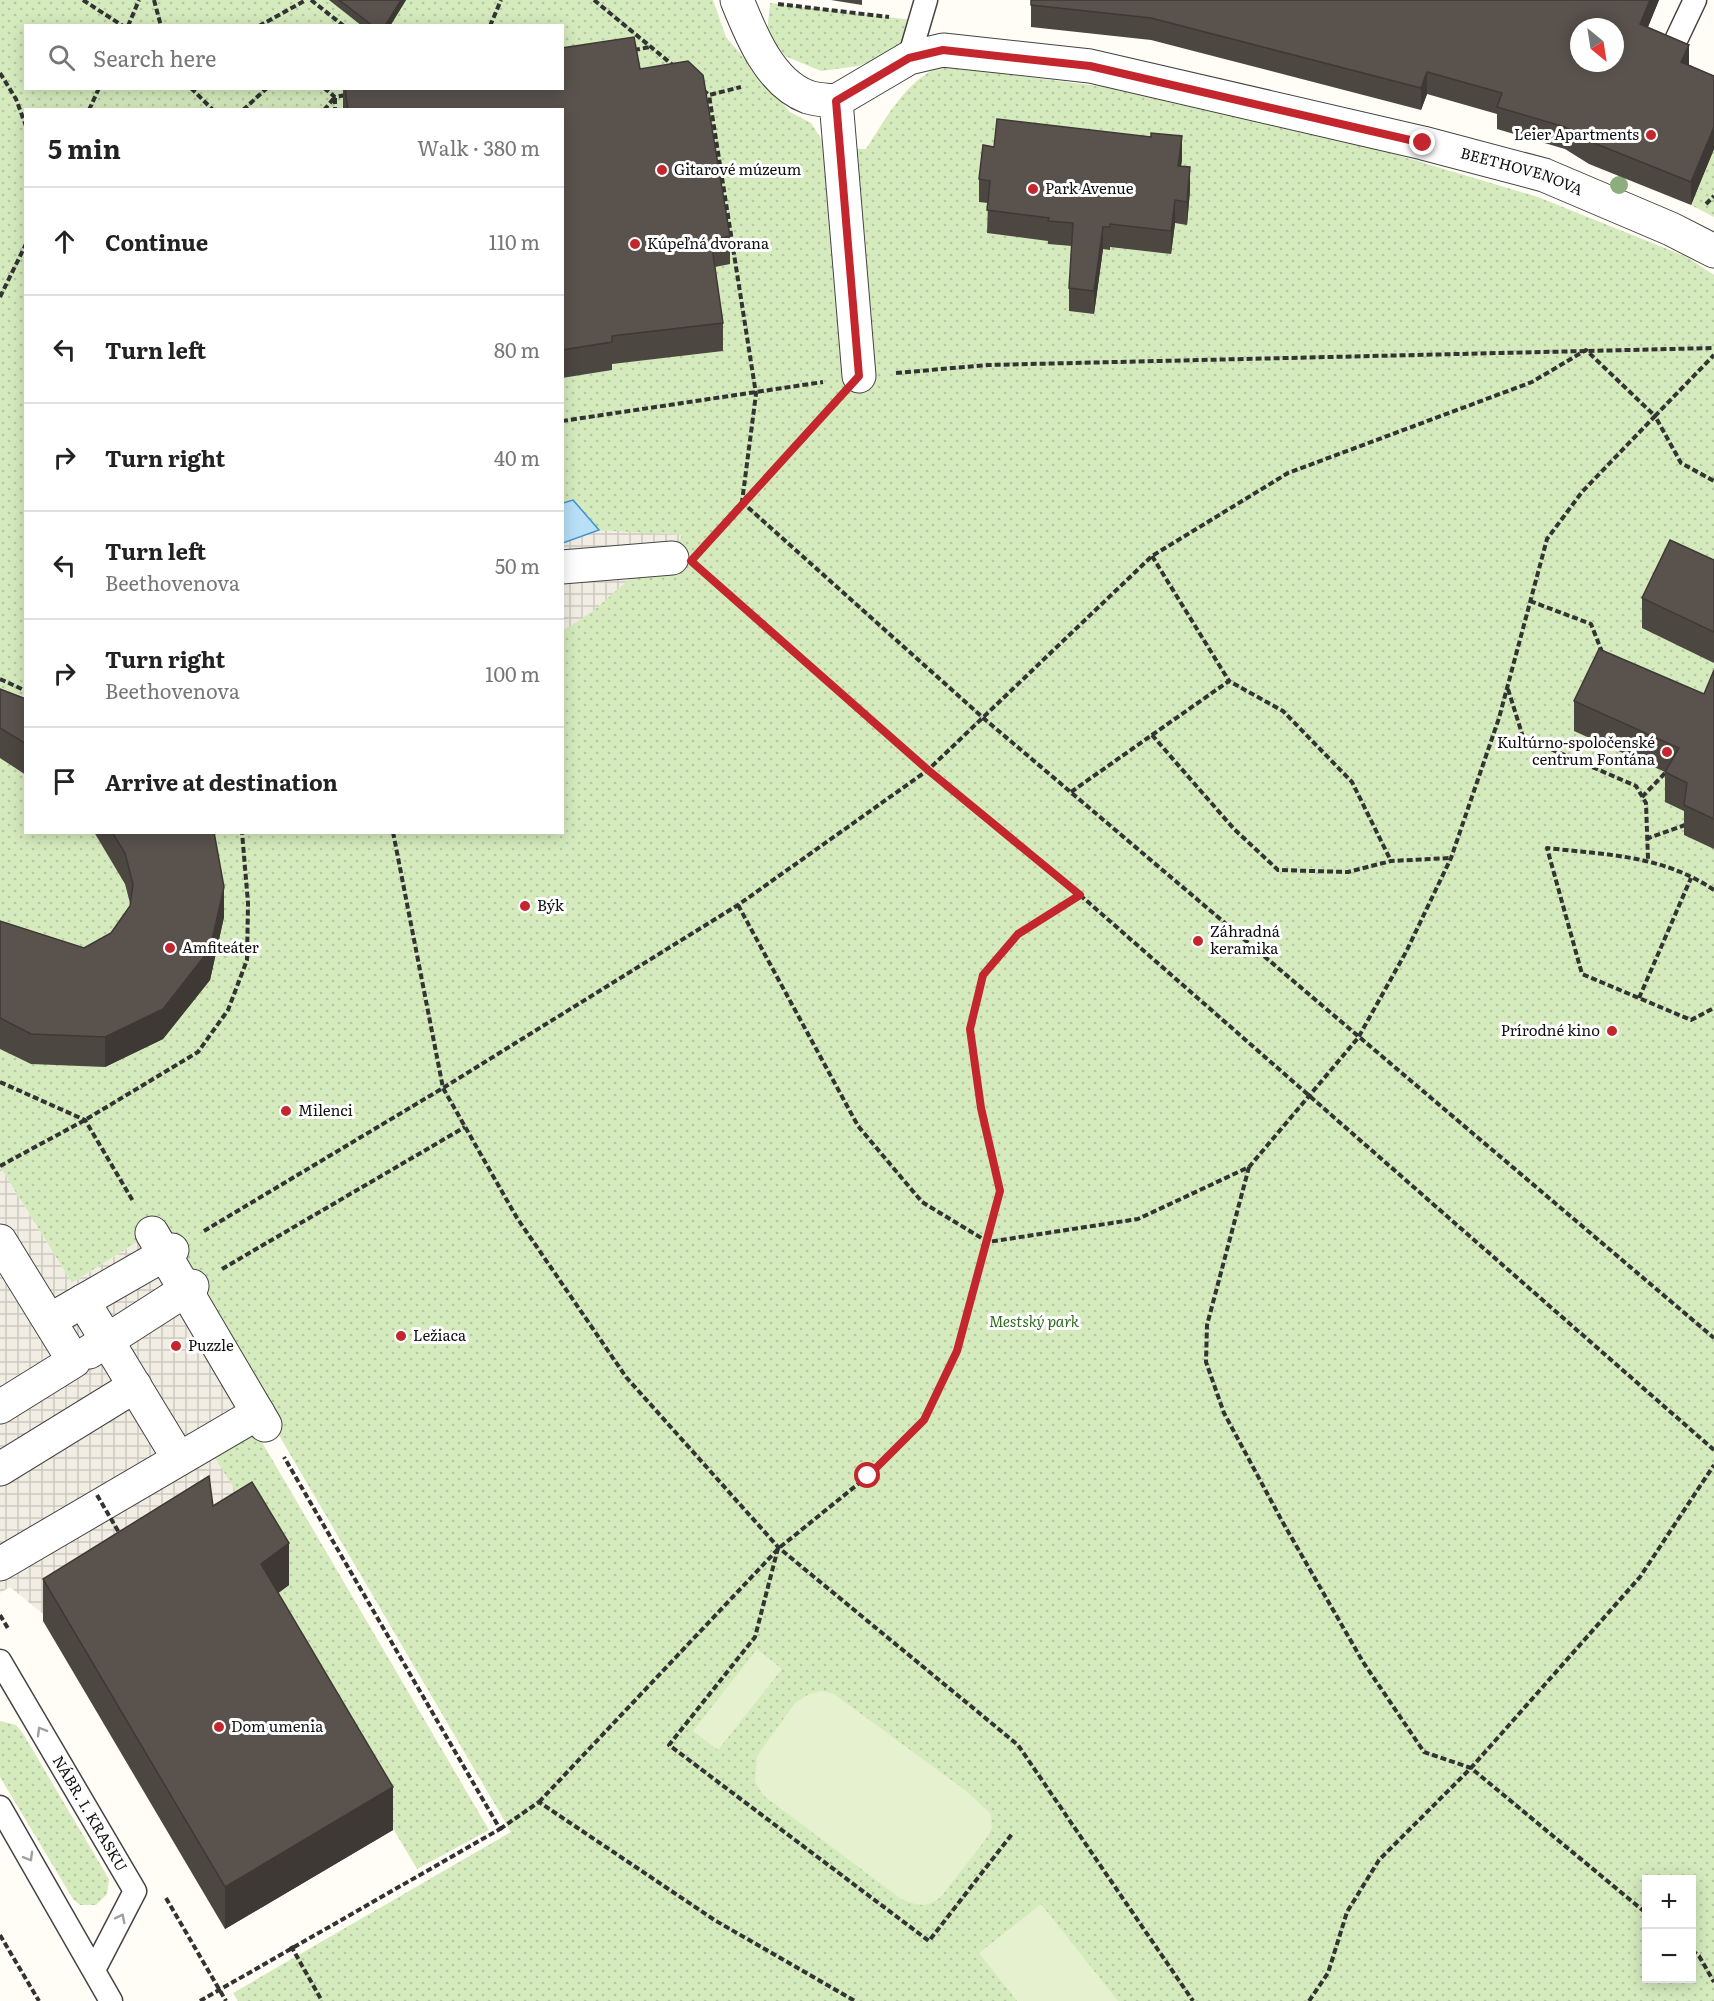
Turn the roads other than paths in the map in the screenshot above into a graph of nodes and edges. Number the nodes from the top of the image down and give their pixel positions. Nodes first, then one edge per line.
1 (737, 0) edge
2 (926, 0) edge
3 (1695, 0) edge
4 (1677, 38) edge
5 (909, 58) junction
6 (836, 101) junction
7 (1714, 251) edge
8 (859, 376) road end
9 (690, 560) road end
10 (564, 567) edge
11 (0, 1241) edge
12 (189, 1288) junction
13 (83, 1301) junction
14 (50, 1321) junction
15 (107, 1340) junction
16 (74, 1361) junction
17 (135, 1386) junction
18 (0, 1407) edge
19 (179, 1459) junction
20 (0, 1469) edge
21 (0, 1564) edge
22 (0, 1661) edge
23 (0, 1807) edge
24 (94, 1970) junction
25 (111, 2001) edge

1 - 6 street
2 - 5 lane
3 - 4 lane
5 - 6 street, BEETHOVENOVA
5 - 7 street, BEETHOVENOVA
6 - 8 street
9 - 10 street
11 - 14 street
12 - 13 street
12 - 15 street
12 - 19 street
13 - 14 street
13 - 15 street
14 - 16 street
15 - 16 street
15 - 17 street
16 - 18 street
17 - 19 street
17 - 20 street
19 - 21 street
24 -> 22 lane, NÁBR. I. KRASKU
23 -> 24 lane
24 - 25 lane

